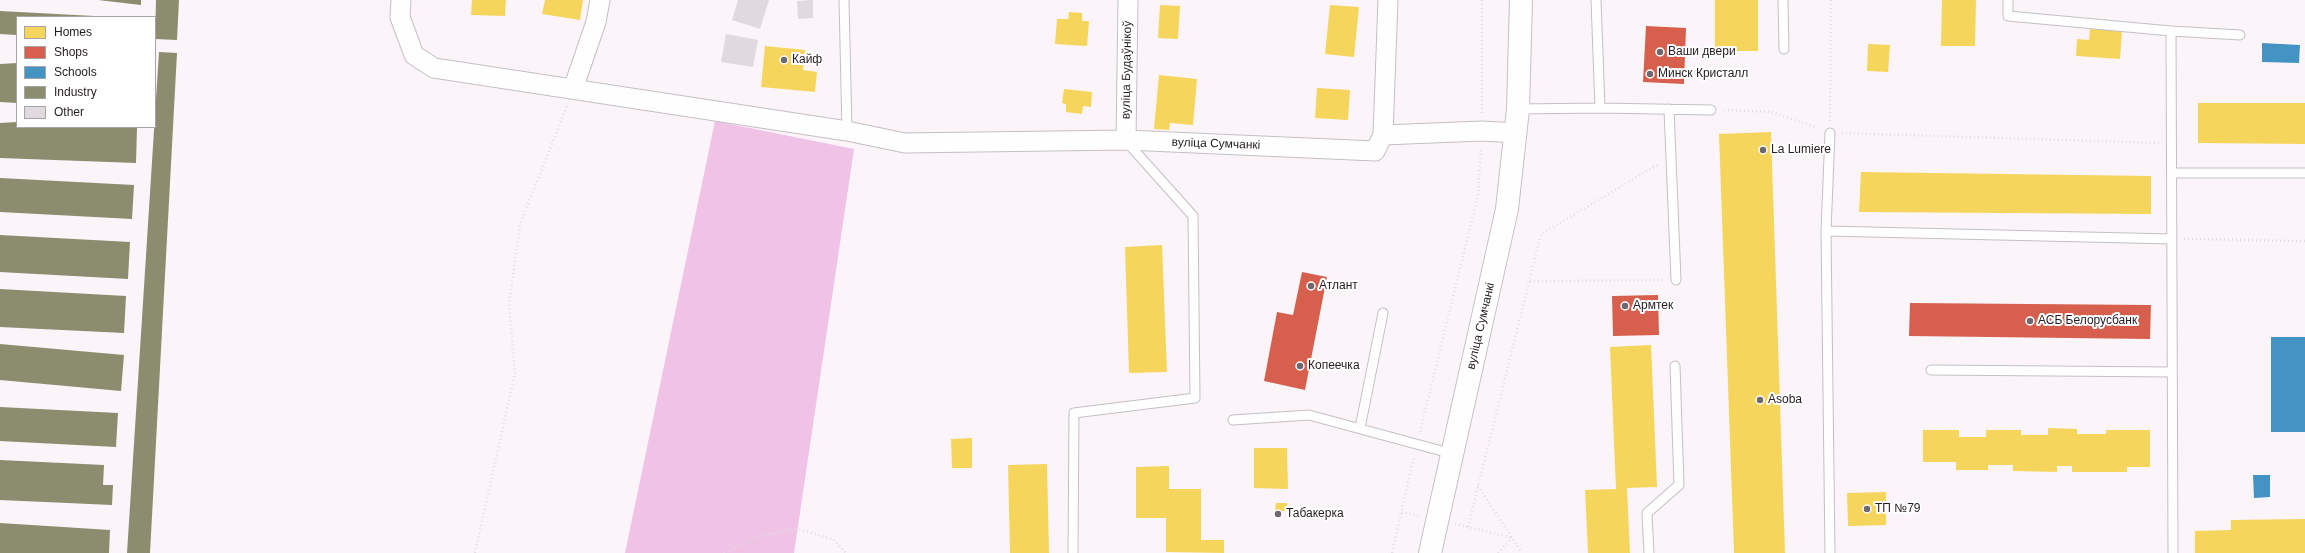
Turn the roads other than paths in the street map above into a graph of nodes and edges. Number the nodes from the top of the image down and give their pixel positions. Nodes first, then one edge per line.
1 (401, 0) edge
2 (600, 0) edge
3 (844, 0) edge
4 (1128, 0) edge
5 (1388, 0) edge
6 (1521, 0) edge
7 (1596, 0) edge
8 (1783, 0) edge
9 (2008, 0) edge
10 (2171, 31) junction
11 (2240, 35) dead end
12 (1784, 49) dead end
13 (573, 89) junction
14 (1600, 108) junction
15 (1518, 109) junction
16 (1670, 109) junction
17 (1711, 110) road end
18 (847, 131) junction
19 (1516, 133) junction
20 (1830, 133) road end
21 (1383, 135) junction
22 (1126, 140) junction
23 (2172, 173) junction
24 (2305, 173) edge
25 (1826, 231) junction
26 (2172, 239) junction
27 (1676, 280) road end
28 (1383, 313) dead end
29 (1675, 366) dead end
30 (1931, 370) dead end
31 (2172, 372) junction
32 (1233, 420) dead end
33 (1360, 428) junction
34 (1453, 454) junction
35 (1073, 553) edge
36 (1430, 553) edge
37 (1649, 553) edge
38 (1830, 553) edge
39 (2173, 553) edge

1 - 13 street, вуліца Сумчанкі
2 - 13 street
3 - 18 lane
4 - 22 street, вуліца Будаўнікоў
5 - 21 street
6 - 15 main road, вуліца Сумчанкі
7 - 14 lane
8 - 12 lane
9 - 10 lane
10 - 11 lane
10 - 23 lane
13 - 18 street, вуліца Сумчанкі
14 - 15 lane
14 - 16 lane
15 - 19 main road, вуліца Сумчанкі
16 - 17 lane
16 - 27 lane
18 - 22 street, вуліца Сумчанкі
19 - 21 street
19 - 34 main road, вуліца Сумчанкі
20 - 25 lane
21 - 22 street, вуліца Сумчанкі
22 - 35 lane
23 - 24 lane
23 - 26 lane
25 - 26 lane
25 - 38 lane
26 - 31 lane
28 - 33 lane
29 - 37 lane
30 - 31 lane
31 - 39 lane
32 - 33 lane
33 - 34 lane
34 - 36 main road, вуліца Сумчанкі

